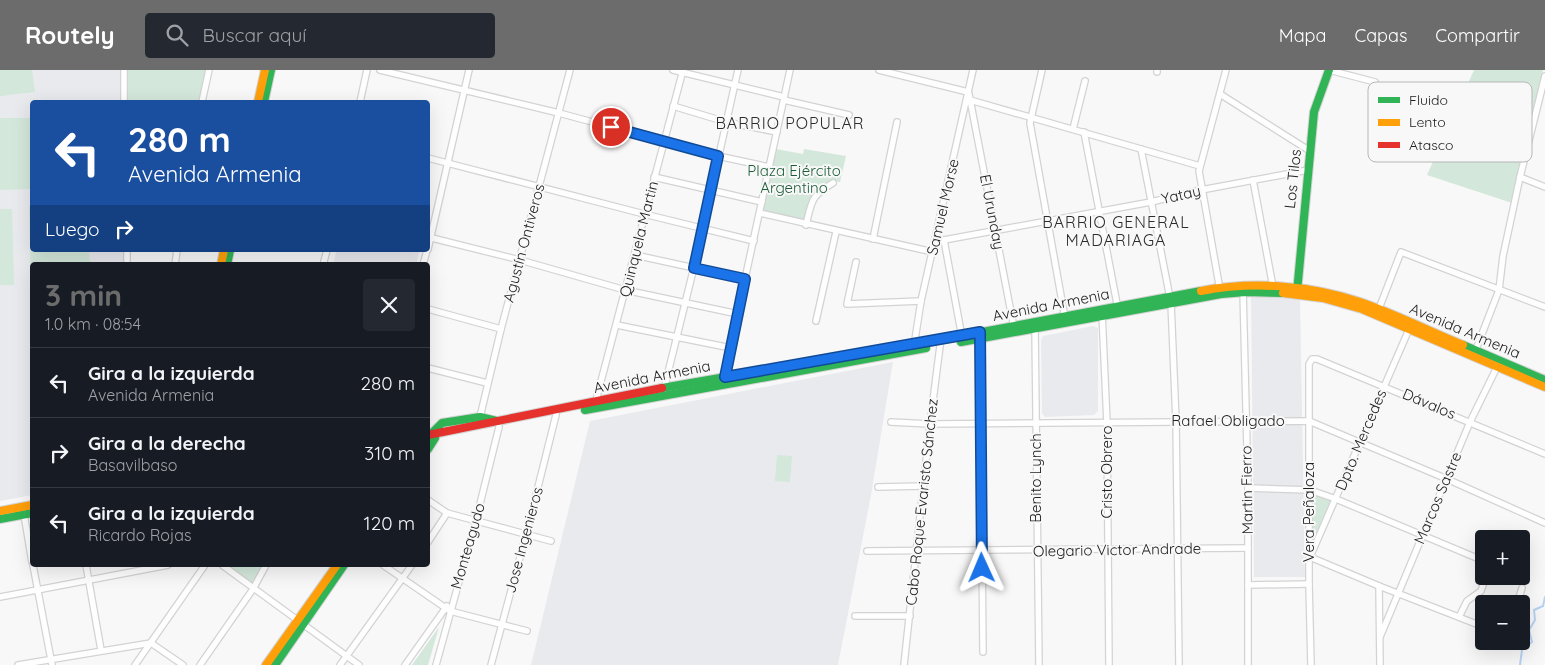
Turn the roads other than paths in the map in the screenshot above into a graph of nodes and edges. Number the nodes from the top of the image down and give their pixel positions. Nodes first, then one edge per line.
1 (124, 70) edge
2 (209, 70) edge
3 (265, 70) edge
4 (271, 70) edge
5 (367, 70) edge
6 (380, 70) edge
7 (470, 70) edge
8 (570, 70) edge
9 (674, 70) edge
10 (738, 70) edge
11 (790, 70) edge
12 (879, 70) edge
13 (973, 70) edge
14 (1042, 70) edge
15 (1226, 70) edge
16 (1329, 70) edge
17 (683, 71) edge
18 (1545, 76) edge
19 (1086, 81) dead end
20 (1375, 82) dead end
21 (735, 86) junction
22 (465, 90) junction
23 (968, 92) junction
24 (1220, 94) junction
25 (784, 99) junction
26 (124, 100) edge
27 (202, 100) edge
28 (258, 100) edge
29 (264, 100) edge
30 (360, 100) edge
31 (970, 100) junction
32 (673, 106) junction
33 (559, 114) junction
34 (849, 115) dead end
35 (1030, 120) junction
36 (726, 122) junction
37 (897, 122) dead end
38 (1073, 129) junction
39 (1532, 129) edge
40 (777, 132) junction
41 (1084, 132) junction
42 (663, 141) junction
43 (1141, 149) junction
44 (1310, 151) junction
45 (718, 156) junction
46 (430, 158) edge
47 (1524, 162) edge
48 (448, 163) junction
49 (1200, 166) junction
50 (769, 167) junction
51 (1308, 170) junction
52 (654, 177) junction
53 (1520, 177) junction
54 (1253, 180) junction
55 (833, 183) dead end
56 (1545, 186) edge
57 (540, 187) junction
58 (1201, 190) junction
59 (711, 191) junction
60 (762, 202) junction
61 (1151, 202) junction
62 (1100, 211) junction
63 (760, 213) junction
64 (644, 214) junction
65 (1047, 220) junction
66 (806, 225) junction
67 (702, 229) junction
68 (996, 230) junction
69 (836, 232) junction
70 (430, 233) edge
71 (430, 237) edge
72 (936, 239) junction
73 (873, 240) junction
74 (944, 240) junction
75 (754, 241) junction
76 (933, 252) junction
77 (635, 255) junction
78 (520, 260) junction
79 (856, 262) dead end
80 (694, 268) junction
81 (745, 279) junction
82 (1243, 289) junction
83 (1273, 289) junction
84 (625, 290) junction
85 (1499, 290) junction
86 (1220, 291) junction
87 (1297, 291) junction
88 (1170, 300) junction
89 (922, 301) junction
90 (685, 302) junction
91 (1545, 307) edge
92 (1118, 309) junction
93 (430, 310) edge
94 (1101, 312) junction
95 (1378, 312) junction
96 (738, 314) junction
97 (1066, 319) junction
98 (816, 321) dead end
99 (617, 325) junction
100 (1034, 325) junction
101 (1411, 326) junction
102 (501, 329) junction
103 (1014, 329) junction
104 (980, 335) junction
105 (678, 337) junction
106 (962, 338) junction
107 (940, 343) junction
108 (731, 348) junction
109 (914, 348) junction
110 (1474, 353) junction
111 (1312, 359) joint
112 (1498, 364) junction
113 (430, 369) edge
114 (727, 380) junction
115 (1545, 380) edge
116 (487, 383) junction
117 (1384, 386) junction
118 (1545, 387) edge
119 (665, 392) junction
120 (596, 405) junction
121 (556, 415) junction
122 (480, 417) junction
123 (1176, 421) junction
124 (1246, 421) junction
125 (1309, 421) junction
126 (891, 422) dead end
127 (980, 422) junction
128 (1036, 422) junction
129 (1470, 422) junction
130 (1107, 423) junction
131 (499, 424) junction
132 (930, 424) junction
133 (430, 437) edge
134 (1360, 442) junction
135 (1545, 454) edge
136 (1447, 479) junction
137 (923, 486) junction
138 (878, 487) dead end
139 (1248, 488) junction
140 (1310, 490) junction
141 (1336, 499) junction
142 (430, 501) edge
143 (30, 505) edge
144 (0, 511) edge
145 (30, 513) edge
146 (447, 513) junction
147 (24, 514) junction
148 (0, 519) edge
149 (476, 520) junction
150 (1545, 523) edge
151 (526, 535) junction
152 (1424, 535) junction
153 (430, 539) edge
154 (551, 541) dead end
155 (30, 547) edge
156 (1248, 548) junction
157 (1178, 549) junction
158 (1108, 550) junction
159 (982, 551) junction
160 (1037, 551) junction
161 (866, 552) dead end
162 (917, 552) junction
163 (1310, 557) junction
164 (1475, 557) edge
165 (34, 567) edge
166 (86, 567) edge
167 (157, 567) edge
168 (204, 567) edge
169 (224, 567) edge
170 (265, 567) edge
171 (336, 567) edge
172 (342, 567) edge
173 (385, 567) edge
174 (411, 567) edge
175 (89, 580) junction
176 (402, 580) junction
177 (1309, 584) junction
178 (1248, 585) junction
179 (1483, 585) edge
180 (1379, 586) junction
181 (1522, 588) dead end
182 (252, 589) junction
183 (38, 590) junction
184 (1397, 593) junction
185 (1520, 595) edge
186 (0, 597) edge
187 (448, 610) junction
188 (855, 616) dead end
189 (910, 616) junction
190 (1459, 617) junction
191 (301, 622) junction
192 (1475, 623) edge
193 (502, 625) junction
194 (527, 631) dead end
195 (1380, 637) junction
196 (151, 643) junction
197 (101, 650) junction
198 (983, 652) dead end
199 (346, 656) junction
200 (52, 662) edge
201 (18, 665) edge
202 (135, 665) edge
203 (183, 665) edge
204 (200, 665) edge
205 (266, 665) edge
206 (275, 665) edge
207 (340, 665) edge
208 (359, 665) edge
209 (404, 665) edge
210 (436, 665) edge
211 (490, 665) edge
212 (904, 665) edge
213 (1039, 665) edge
214 (1109, 665) edge
215 (1179, 665) edge
216 (1248, 665) edge
217 (1310, 665) edge
218 (1380, 665) edge

1 - 26 street
2 - 27 street
3 - 28 main road
4 - 29 main road
5 - 30 street
6 - 22 street
7 - 22 street
8 - 33 street, Agustín Ontiveros
9 - 17 street
10 - 21 street
11 - 25 street
12 - 23 street
13 - 23 street, Samuel Morse
14 - 35 street
15 - 24 street
16 - 20 street
16 - 44 main road, Los Tilos
17 - 21 street
17 - 32 street, Quinquela Martin
18 - 39 street
19 - 38 street
21 - 25 street
21 - 36 street
22 - 33 street
22 - 48 street
23 - 31 street, El Urunday
23 - 72 street, Samuel Morse
24 - 44 street
24 - 49 street
25 - 34 street
25 - 40 street
31 - 35 street
31 - 68 street, El Urunday
32 - 36 street
32 - 42 street, Quinquela Martin
33 - 42 street
33 - 57 street, Agustín Ontiveros
35 - 38 street
35 - 65 street
36 - 40 street
36 - 45 street
37 - 73 street
38 - 41 street
40 - 50 street
41 - 43 street
41 - 62 street
42 - 45 street
42 - 52 street, Quinquela Martin
43 - 49 street
43 - 61 street
44 - 51 main road, Los Tilos
45 - 50 street
45 - 59 street
46 - 48 street
47 - 53 street
48 - 57 street
48 - 70 street
49 - 58 street
50 - 60 street
51 - 54 street, Yatay
51 - 87 main road, Los Tilos
52 - 59 street
52 - 64 street, Quinquela Martin
53 - 56 street
53 - 85 street
54 - 58 street, Yatay
54 - 83 street
55 - 66 street
57 - 64 street
57 - 78 street, Agustín Ontiveros
58 - 61 street, Yatay
58 - 86 street
59 - 60 street
59 - 67 street
60 - 63 street
61 - 62 street, Yatay
61 - 88 street
62 - 65 street, Yatay
62 - 92 street
63 - 66 street
63 - 75 street
64 - 67 street
64 - 77 street, Quinquela Martin
65 - 68 street, Yatay
65 - 97 street
66 - 69 street
67 - 75 street
67 - 80 street
68 - 74 street, Yatay
68 - 103 street, El Urunday
69 - 73 street
69 - 98 street
71 - 78 street
72 - 74 street, Yatay
72 - 76 street, Samuel Morse
73 - 76 street
74 - 106 street
75 - 81 street
76 - 89 street, Samuel Morse
77 - 80 street
77 - 84 street, Quinquela Martin
78 - 84 street
78 - 102 street, Agustín Ontiveros
79 - 89 street
80 - 81 street
80 - 90 street
81 - 96 street
82 - 83 main road, Avenida Armenia
82 - 86 main road, Avenida Armenia
82 - 124 street, Martin Fierro
83 - 87 main road, Avenida Armenia
84 - 90 street
84 - 99 street, Quinquela Martin
85 - 91 street
85 - 95 street
85 - 110 street
86 - 88 main road, Avenida Armenia
87 - 95 main road, Avenida Armenia
88 - 92 main road, Avenida Armenia
88 - 123 street
89 - 109 street, Samuel Morse
90 - 96 street
90 - 105 street
92 - 94 main road, Avenida Armenia
93 - 102 street
94 - 97 main road, Avenida Armenia
94 - 130 street, Cristo Obrero
95 - 101 main road, Avenida Armenia
96 - 108 street
97 - 100 main road, Avenida Armenia
99 - 105 street
99 - 120 street, Quinquela Martin
100 - 103 main road, Avenida Armenia
100 - 128 street, Benito Lynch
101 - 110 main road, Avenida Armenia
101 - 117 street, Dpto. Mercedes
102 - 116 street, Agustín Ontiveros
103 - 104 main road, Avenida Armenia
104 - 106 main road, Avenida Armenia
104 - 127 street
105 - 108 street
105 - 119 street
106 - 107 main road, Avenida Armenia
107 - 109 main road, Avenida Armenia
107 - 132 street, Cabo Roque Evaristo Sánchez
108 - 114 street
109 - 114 main road, Avenida Armenia
110 - 112 main road, Avenida Armenia
111 - 117 street, Dávalos
111 - 125 street, Vera Peñaloza
112 - 115 main road, Avenida Armenia
112 - 118 main road, Avenida Armenia
112 - 129 street, Marcos Sastre
113 - 116 street
114 - 119 main road, Avenida Armenia
116 - 122 street, Agustín Ontiveros
117 - 129 street, Dávalos
117 - 134 street, Dpto. Mercedes
119 - 120 main road, Avenida Armenia
120 - 121 main road, Avenida Armenia
120 - 131 main road, Avenida Armenia
121 - 131 main road, Avenida Armenia
121 - 151 street, Jose Ingenieros
122 - 131 main road
122 - 133 main road
123 - 124 street, Rafael Obligado
123 - 130 street, Rafael Obligado
123 - 157 street
124 - 125 street, Rafael Obligado
124 - 139 street, Martin Fierro
125 - 134 street, Rafael Obligado
125 - 140 street, Vera Peñaloza
126 - 132 street, Rafael Obligado
127 - 128 street, Rafael Obligado
127 - 132 street, Rafael Obligado
127 - 159 street
128 - 130 street, Rafael Obligado
128 - 160 street, Benito Lynch
129 - 135 street, Dávalos
129 - 136 street, Marcos Sastre
130 - 158 street, Cristo Obrero
131 - 133 main road, Avenida Armenia
131 - 149 street, Monteagudo
132 - 137 street, Cabo Roque Evaristo Sánchez
134 - 136 street, Rafael Obligado
134 - 141 street, Dpto. Mercedes
136 - 150 street, Rafael Obligado
136 - 152 street, Marcos Sastre
137 - 138 street
137 - 162 street, Cabo Roque Evaristo Sánchez
139 - 140 street
139 - 156 street, Martin Fierro
140 - 141 street
140 - 163 street, Vera Peñaloza
141 - 152 street
141 - 163 street, Dpto. Mercedes
142 - 146 street
143 - 144 main road
145 - 147 main road
146 - 149 street
146 - 153 street
147 - 148 main road
147 - 155 street
149 - 151 street
149 - 187 street, Monteagudo
151 - 154 street
151 - 193 street, Jose Ingenieros
152 - 164 street
152 - 184 street, Marcos Sastre
156 - 157 street, Olegario Victor Andrade
156 - 178 street, Martin Fierro
157 - 158 street, Olegario Victor Andrade
157 - 215 street
158 - 160 street, Olegario Victor Andrade
158 - 214 street, Cristo Obrero
159 - 160 street, Olegario Victor Andrade
159 - 162 street, Olegario Victor Andrade
159 - 198 street
160 - 213 street, Benito Lynch
161 - 162 street, Olegario Victor Andrade
162 - 189 street, Cabo Roque Evaristo Sánchez
163 - 177 street, Vera Peñaloza
163 - 180 street
165 - 183 street
166 - 175 street
167 - 175 street
168 - 196 street
169 - 182 street
170 - 182 street
171 - 191 main road
172 - 191 main road
173 - 176 street
174 - 176 street
175 - 183 street
175 - 197 street
176 - 187 street
176 - 199 street
177 - 178 street
177 - 217 street, Vera Peñaloza
178 - 216 street, Martin Fierro
179 - 190 street
180 - 184 street
180 - 195 street, Marcos Sastre
181 - 185 street
182 - 191 street
182 - 204 street
183 - 186 street
183 - 200 street
184 - 190 street
184 - 195 street, Marcos Sastre
187 - 193 street
187 - 209 street
187 - 210 street, Monteagudo
188 - 189 street
189 - 212 street, Cabo Roque Evaristo Sánchez
190 - 192 street
191 - 199 street
191 - 205 main road
191 - 206 main road
193 - 194 street
193 - 211 street, Jose Ingenieros
195 - 218 street, Marcos Sastre
196 - 197 street
196 - 202 street
196 - 203 street
197 - 200 street
199 - 207 street
199 - 208 street
200 - 201 street

